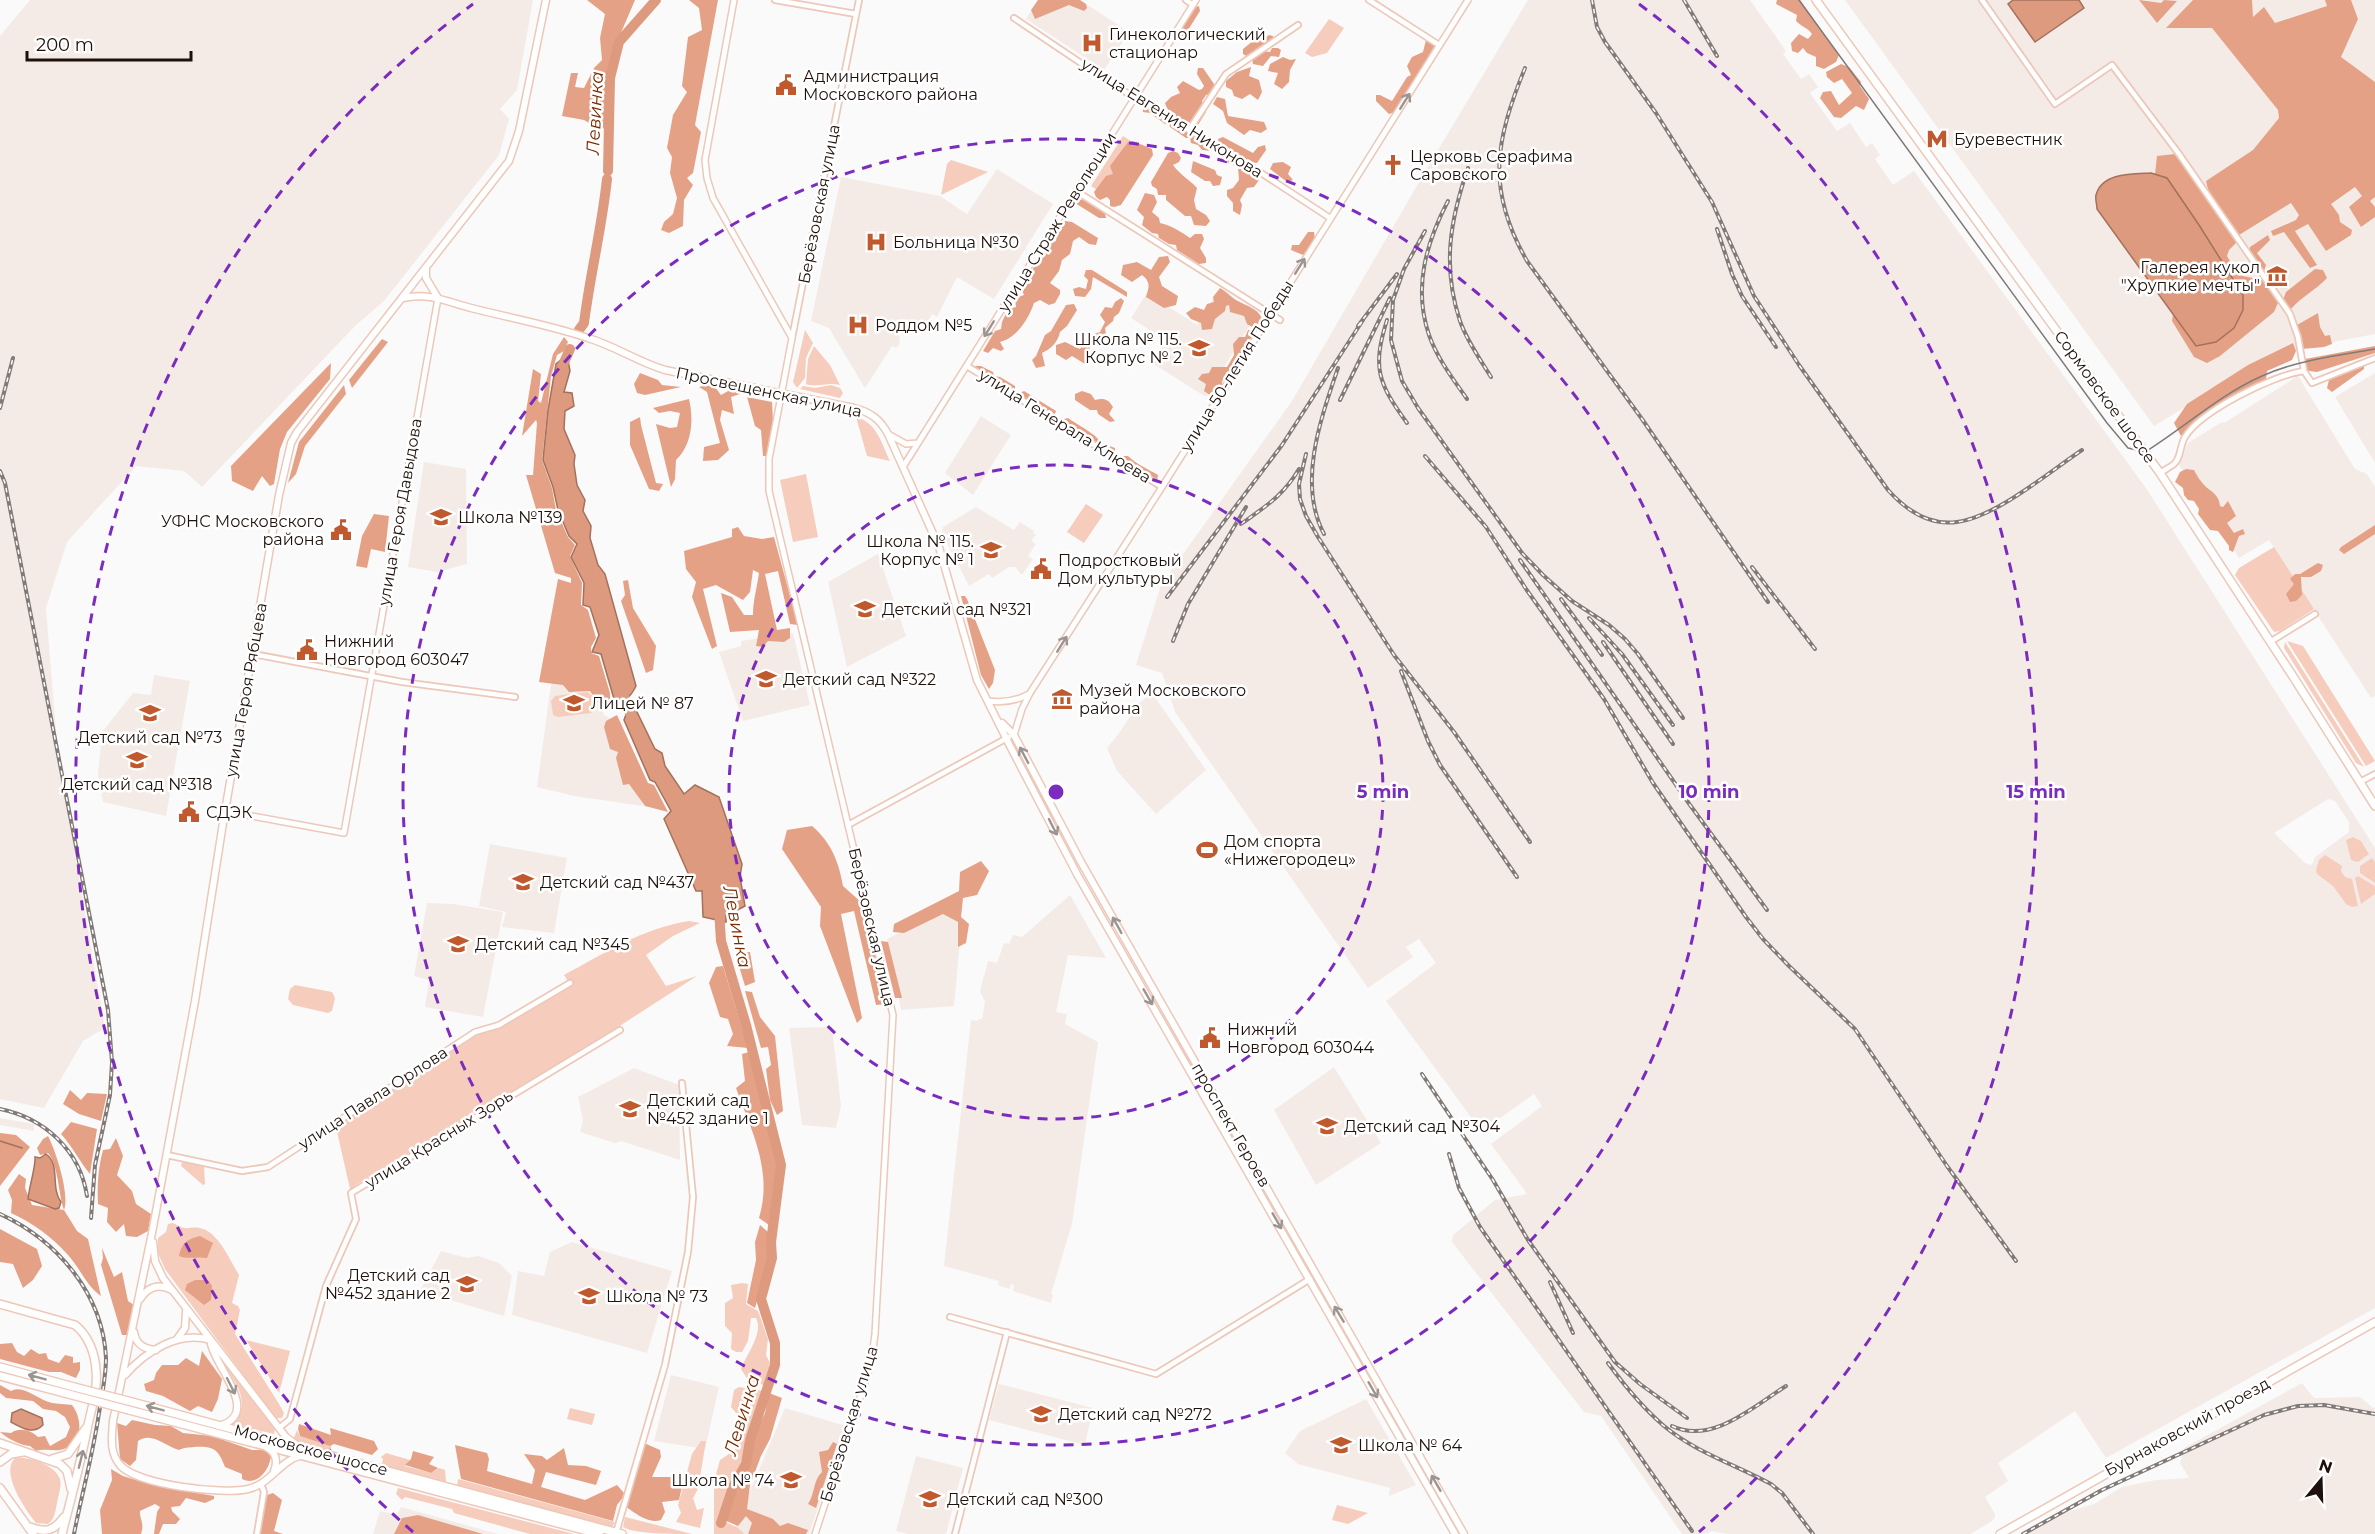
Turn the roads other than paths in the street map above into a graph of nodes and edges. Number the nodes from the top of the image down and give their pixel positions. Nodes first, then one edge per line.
1 (546, 0) edge
2 (734, 0) edge
3 (776, 0) edge
4 (860, 0) edge
5 (1186, 0) edge
6 (1369, 0) edge
7 (1468, 0) edge
8 (1816, 0) edge
9 (1982, 0) edge
10 (1195, 2) edge
11 (856, 14) junction
12 (1014, 18) dead end
13 (1298, 25) dead end
14 (1440, 45) junction
15 (1135, 98) junction
16 (1190, 130) junction
17 (1076, 191) junction
18 (1330, 218) junction
19 (426, 268) junction
20 (403, 298) junction
21 (438, 298) junction
22 (1270, 314) junction
23 (1280, 320) dead end
24 (792, 338) junction
25 (2375, 358) edge
26 (967, 366) junction
27 (2304, 371) junction
28 (781, 394) junction
29 (888, 434) junction
30 (918, 443) junction
31 (903, 467) junction
32 (2160, 473) junction
33 (1162, 487) junction
34 (2315, 614) dead end
35 (2270, 642) junction
36 (253, 654) junction
37 (371, 676) junction
38 (1030, 693) junction
39 (515, 697) dead end
40 (988, 701) junction
41 (997, 718) junction
42 (1014, 735) junction
43 (1007, 738) junction
44 (2375, 774) edge
45 (2360, 782) junction
46 (2375, 806) edge
47 (225, 811) junction
48 (848, 825) junction
49 (570, 984) dead end
50 (620, 1030) dead end
51 (682, 1083) dead end
52 (167, 1155) junction
53 (152, 1233) junction
54 (1310, 1279) junction
55 (175, 1292) junction
56 (138, 1303) junction
57 (0, 1304) edge
58 (184, 1306) junction
59 (950, 1317) dead end
60 (2375, 1322) edge
61 (133, 1329) junction
62 (1007, 1332) junction
63 (176, 1340) junction
64 (211, 1341) junction
65 (158, 1350) junction
66 (0, 1367) edge
67 (0, 1376) edge
68 (124, 1377) junction
69 (88, 1423) junction
70 (219, 1426) junction
71 (279, 1428) junction
72 (0, 1443) edge
73 (257, 1443) junction
74 (25, 1451) junction
75 (303, 1452) junction
76 (52, 1459) junction
77 (0, 1462) edge
78 (273, 1474) junction
79 (261, 1484) junction
80 (0, 1488) edge
81 (72, 1495) junction
82 (67, 1513) junction
83 (31, 1530) edge
84 (619, 1533) edge
85 (62, 1534) edge
86 (257, 1534) edge
87 (598, 1534) edge
88 (815, 1534) edge
89 (955, 1534) edge
90 (1455, 1534) edge
91 (1464, 1534) edge
92 (2000, 1534) edge

1 - 19 main road, улица Героя Рябцева
2 - 24 street
3 - 11 street
4 - 11 street, Берёзовская улица
5 - 10 street
6 - 14 street
7 - 14 street, улица 50-летия Победы
8 - 32 main road, Сормовское шоссе
9 - 27 street
10 - 15 street, улица Страж Революции
11 - 24 street, Берёзовская улица
12 - 15 street, улица Евгения Никонова
13 - 16 street
18 -> 14 street, улица 50-летия Победы
15 - 16 street, улица Евгения Никонова
15 - 17 street, улица Страж Революции
16 - 18 street, улица Евгения Никонова
17 - 22 street
17 -> 26 street, улица Страж Революции
22 -> 18 street, улица 50-летия Победы
19 - 20 main road, улица Героя Рябцева
19 - 21 main road
20 - 21 main road, Просвещенская улица
20 - 36 main road, улица Героя Рябцева
21 - 28 main road, Просвещенская улица
21 - 37 street, улица Героя Давыдова
22 - 23 street
22 - 33 street, улица 50-летия Победы
24 - 28 street, Берёзовская улица
25 - 27 street
26 - 30 street, улица Страж Революции
26 - 33 street, улица Генерала Клюева
27 - 32 street
28 - 29 main road, Просвещенская улица
28 - 48 street, Берёзовская улица
29 - 30 street
29 - 31 main road, Просвещенская улица
30 - 31 street, улица Страж Революции
31 - 40 main road, Просвещенская улица
32 - 35 main road, Сормовское шоссе
38 -> 33 street, улица 50-летия Победы
34 - 35 street
35 - 45 main road, Сормовское шоссе
36 - 37 street
36 - 47 main road, улица Героя Рябцева
37 - 39 street
37 - 47 street, улица Героя Давыдова
38 - 40 street
38 - 42 street, улица 50-летия Победы
40 - 41 main road, проспект Героев
41 - 42 main road, проспект Героев
41 - 43 main road, проспект Героев
42 - 43 street
91 -> 42 main road, проспект Героев
43 - 48 street
43 -> 54 main road, проспект Героев
44 - 45 street
45 - 46 main road, Сормовское шоссе
47 - 52 main road, улица Героя Рябцева
48 - 88 street, Берёзовская улица
49 - 52 street, улица Павла Орлова
50 - 71 street, улица Красных Зорь
51 - 84 street
52 - 53 main road, улица Героя Рябцева
53 - 55 main road
53 - 56 main road, улица Героя Рябцева
54 - 62 street
54 -> 90 main road, проспект Героев
55 - 56 main road
55 - 58 main road
56 - 61 main road
57 - 69 main road
58 - 63 main road
58 - 64 main road
59 - 62 street
60 - 92 main road, Бурнаковский проезд
61 - 65 main road
61 - 68 main road
62 - 89 street
63 - 64 main road
63 - 65 main road
64 -> 70 main road
64 - 71 main road
65 - 68 main road
70 -> 66 main road, Московское шоссе, bridge
67 - 73 main road, Московское шоссе, bridge
68 - 79 main road
69 - 76 main road
81 -> 69 main road
70 - 75 main road, Московское шоссе
71 - 75 main road
72 - 74 main road
73 - 75 main road, Московское шоссе
73 - 78 main road
74 - 76 main road
74 - 77 main road
75 - 78 main road
75 - 84 main road, Московское шоссе
75 - 87 main road, Московское шоссе
76 - 81 main road
78 - 79 main road
79 - 86 street
80 - 83 main road
81 - 82 main road
82 - 83 main road
82 - 85 main road

